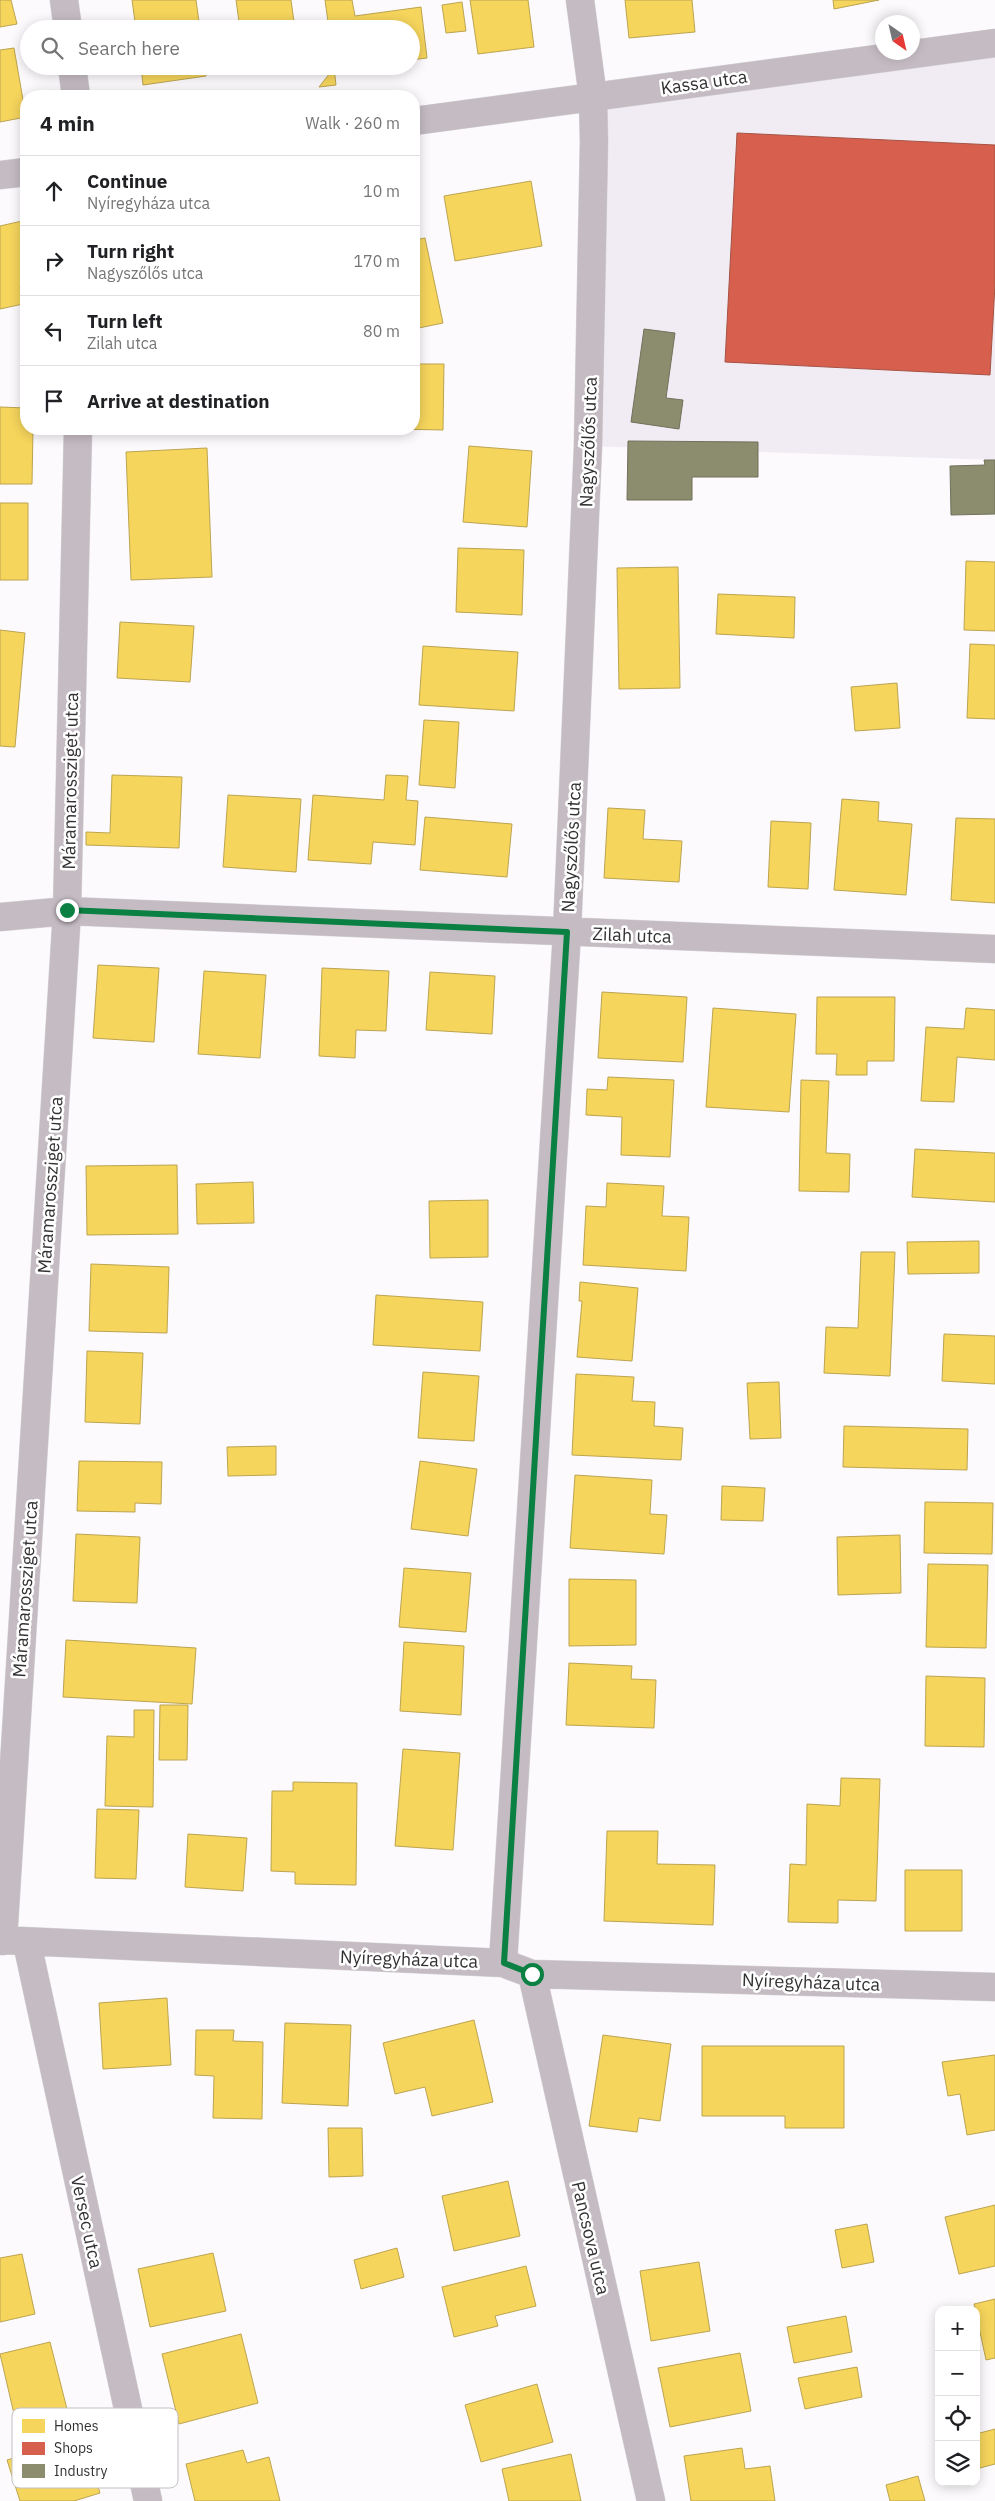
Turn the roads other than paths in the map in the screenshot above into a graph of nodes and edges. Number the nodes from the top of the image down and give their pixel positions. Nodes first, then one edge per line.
1 (64, 0) edge
2 (580, 0) edge
3 (67, 20) edge
4 (995, 44) edge
5 (73, 75) edge
6 (75, 90) edge
7 (593, 97) junction
8 (420, 120) edge
9 (20, 173) edge
10 (0, 176) edge
11 (78, 435) edge
12 (67, 910) junction
13 (0, 917) edge
14 (567, 932) junction
15 (995, 948) edge
16 (10, 1941) edge
17 (504, 1963) junction
18 (532, 1974) junction
19 (995, 1987) edge
20 (125, 2408) edge
21 (145, 2488) edge
22 (148, 2501) edge
23 (651, 2501) edge

1 - 3 street
2 - 7 street, Nagyszőlős utca
4 - 7 street, Kassa utca
5 - 6 street
7 - 8 street, Kassa utca
7 - 14 street, Nagyszőlős utca
9 - 10 street
11 - 12 street, Máramarossziget utca
12 - 13 street, Zilah utca
12 - 14 street, Zilah utca
12 - 16 street, Máramarossziget utca
14 - 15 street, Zilah utca
14 - 17 street, Nagyszőlős utca
16 - 17 street, Nyíregyháza utca
16 - 20 street, Versec utca
17 - 18 street, Nyíregyháza utca
18 - 19 street, Nyíregyháza utca
18 - 23 street, Pancsova utca
21 - 22 street, Versec utca

